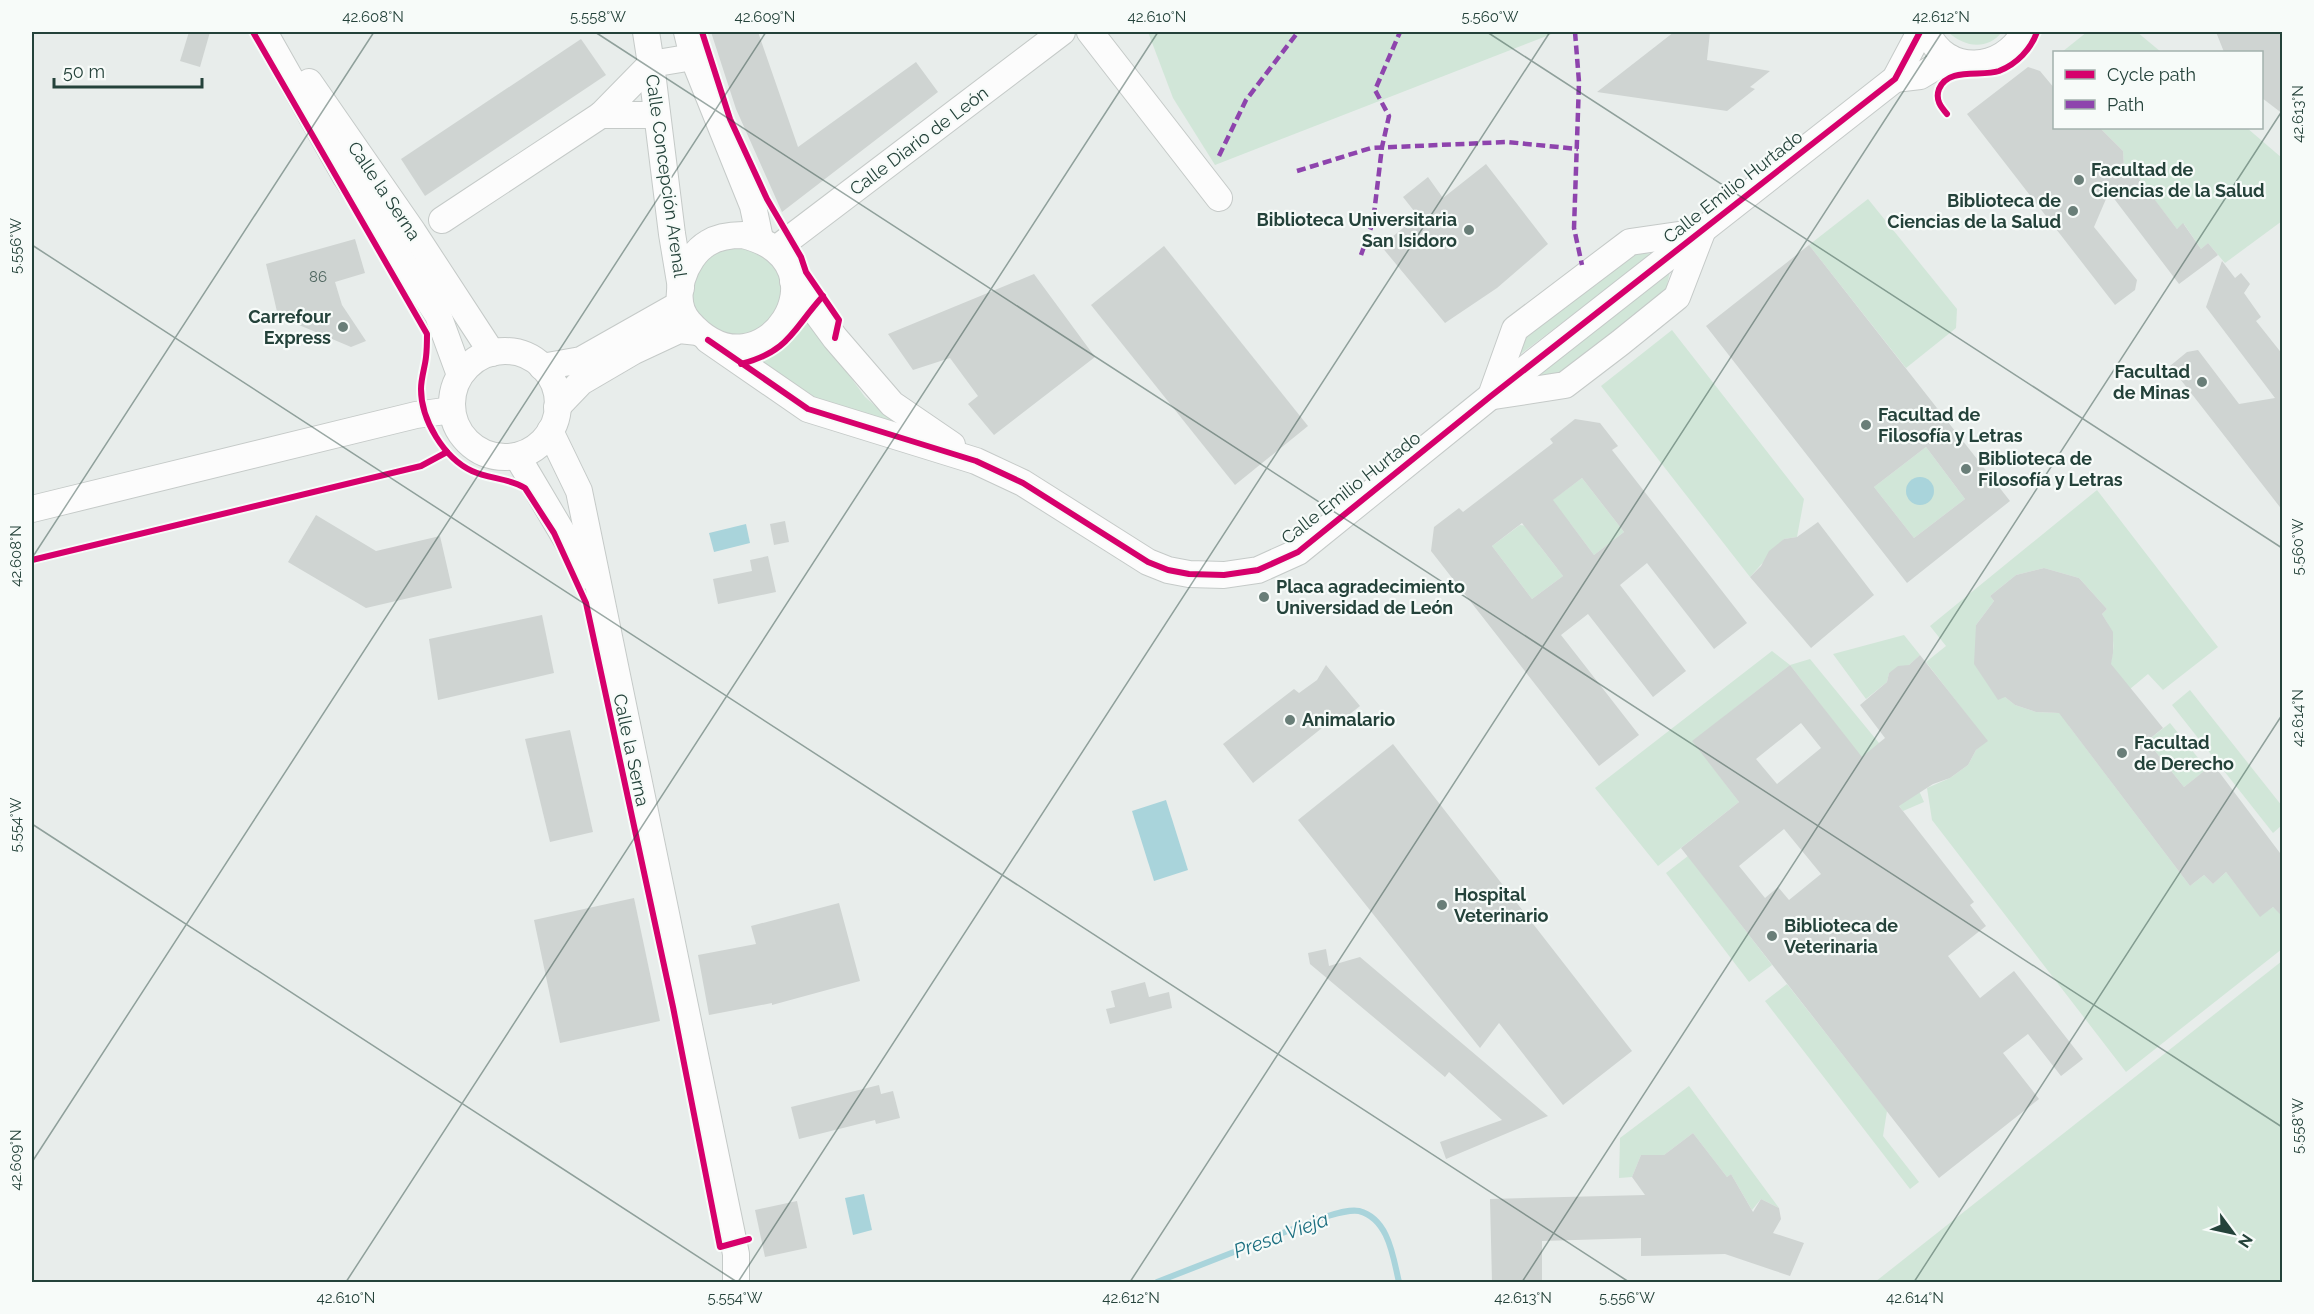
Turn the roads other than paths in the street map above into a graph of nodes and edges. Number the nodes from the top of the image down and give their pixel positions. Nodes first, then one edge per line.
1 (264, 32) edge
2 (274, 32) edge
3 (646, 32) edge
4 (687, 32) edge
5 (1062, 32) edge
6 (1090, 32) edge
7 (1920, 32) edge
8 (1927, 32) edge
9 (2024, 32) edge
10 (693, 57) junction
11 (1950, 58) junction
12 (651, 64) junction
13 (1895, 79) junction
14 (601, 115) junction
15 (657, 115) junction
16 (1219, 198) dead end
17 (442, 220) dead end
18 (1702, 231) junction
19 (768, 244) junction
20 (793, 281) junction
21 (680, 296) junction
22 (703, 336) junction
23 (492, 352) junction
24 (542, 367) junction
25 (460, 375) junction
26 (1491, 396) junction
27 (452, 410) junction
28 (554, 419) junction
29 (517, 456) junction
30 (976, 461) junction
31 (32, 509) edge
32 (600, 598) junction
33 (736, 1254) junction
34 (736, 1282) edge
35 (751, 1282) edge

1 - 25 street, Calle la Serna
2 - 23 street, Calle la Serna
3 - 12 street, Calle Concepción Arenal
4 - 10 street
5 - 19 street, Calle Diario de León
6 - 16 street
7 - 13 street, Calle Emilio Hurtado
8 - 11 street
9 - 11 street
10 - 12 street, Calle Concepción Arenal
10 - 19 street
11 - 13 street, Calle Emilio Hurtado
12 - 14 street
12 - 15 street, Calle Concepción Arenal
13 - 18 street, Calle Emilio Hurtado
14 - 15 street
14 - 17 street
15 - 21 street, Calle Concepción Arenal
18 - 26 street, Calle Emilio Hurtado
18 - 26 street, Calle Emilio Hurtado
18 - 26 street, Calle Emilio Hurtado
19 - 20 street
19 - 21 street
20 - 22 street
20 - 30 street, Calle Emilio Hurtado
21 - 22 street
21 - 24 street
22 - 28 street
22 - 30 street, Calle Emilio Hurtado
23 - 24 street
23 - 25 street
24 - 28 street, Calle la Serna
25 - 27 street
26 - 30 street, Calle Emilio Hurtado
27 - 29 street
27 - 31 street
28 - 29 street
28 - 32 street, Calle la Serna
29 - 32 street, Calle la Serna
32 - 33 street, Calle la Serna
33 - 34 street, Calle la Serna
33 - 35 street, Calle la Serna

